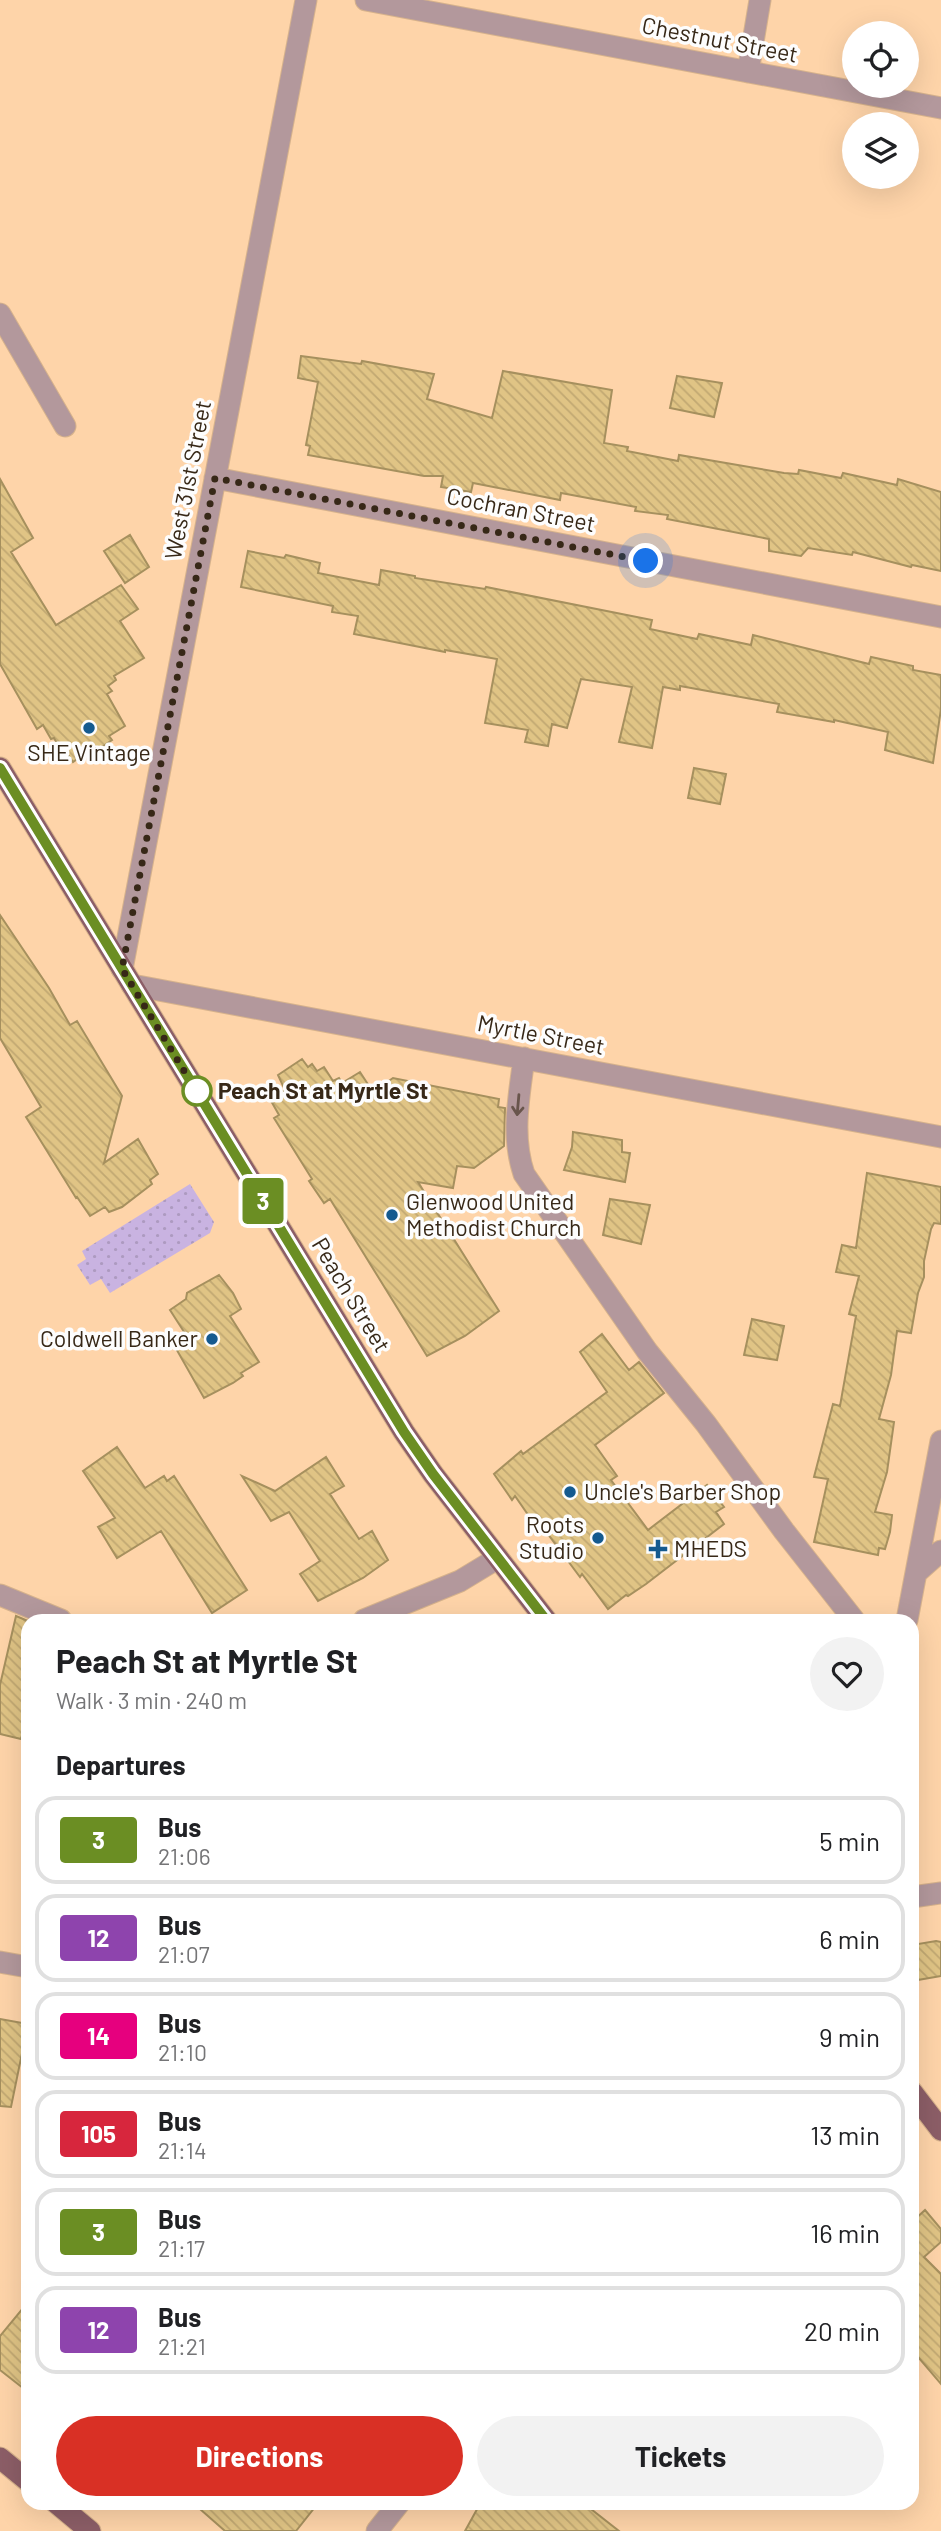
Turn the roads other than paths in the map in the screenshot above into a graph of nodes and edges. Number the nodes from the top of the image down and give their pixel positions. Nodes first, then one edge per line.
1 (306, 0) edge
2 (366, 0) edge
3 (761, 0) edge
4 (748, 72) junction
5 (941, 108) edge
6 (0, 314) edge
7 (65, 426) dead end
8 (215, 478) junction
9 (941, 617) edge
10 (0, 768) edge
11 (127, 977) junction
12 (524, 1058) junction
13 (941, 1137) edge
14 (941, 1441) edge
15 (941, 1551) edge
16 (498, 1558) junction
17 (916, 1573) junction
18 (0, 1595) edge
19 (46, 1614) edge
20 (379, 1614) edge
21 (541, 1614) edge
22 (849, 1614) edge
23 (908, 1614) edge
24 (941, 1893) edge
25 (919, 1896) edge
26 (0, 1962) edge
27 (21, 1966) edge
28 (919, 2101) edge
29 (941, 2130) edge
30 (0, 2459) edge
31 (21, 2476) edge
32 (65, 2510) edge
33 (394, 2510) edge
34 (90, 2531) edge
35 (377, 2531) edge

1 - 8 street, West 31st Street
2 - 4 street, Chestnut Street
3 - 4 street
4 - 5 street, Chestnut Street
6 - 7 street
8 - 9 street, Cochran Street
8 - 11 street, West 31st Street
10 - 11 main road, Peach Street
11 - 12 street, Myrtle Street
11 - 16 main road, Peach Street
12 - 13 street, Myrtle Street
12 -> 22 street
14 - 17 street
15 - 17 street
16 - 20 street
16 - 21 main road, Peach Street
17 - 23 street
18 - 19 street
24 - 25 street
26 - 27 street
28 - 29 main road
30 - 31 main road
32 - 34 main road
33 - 35 street

